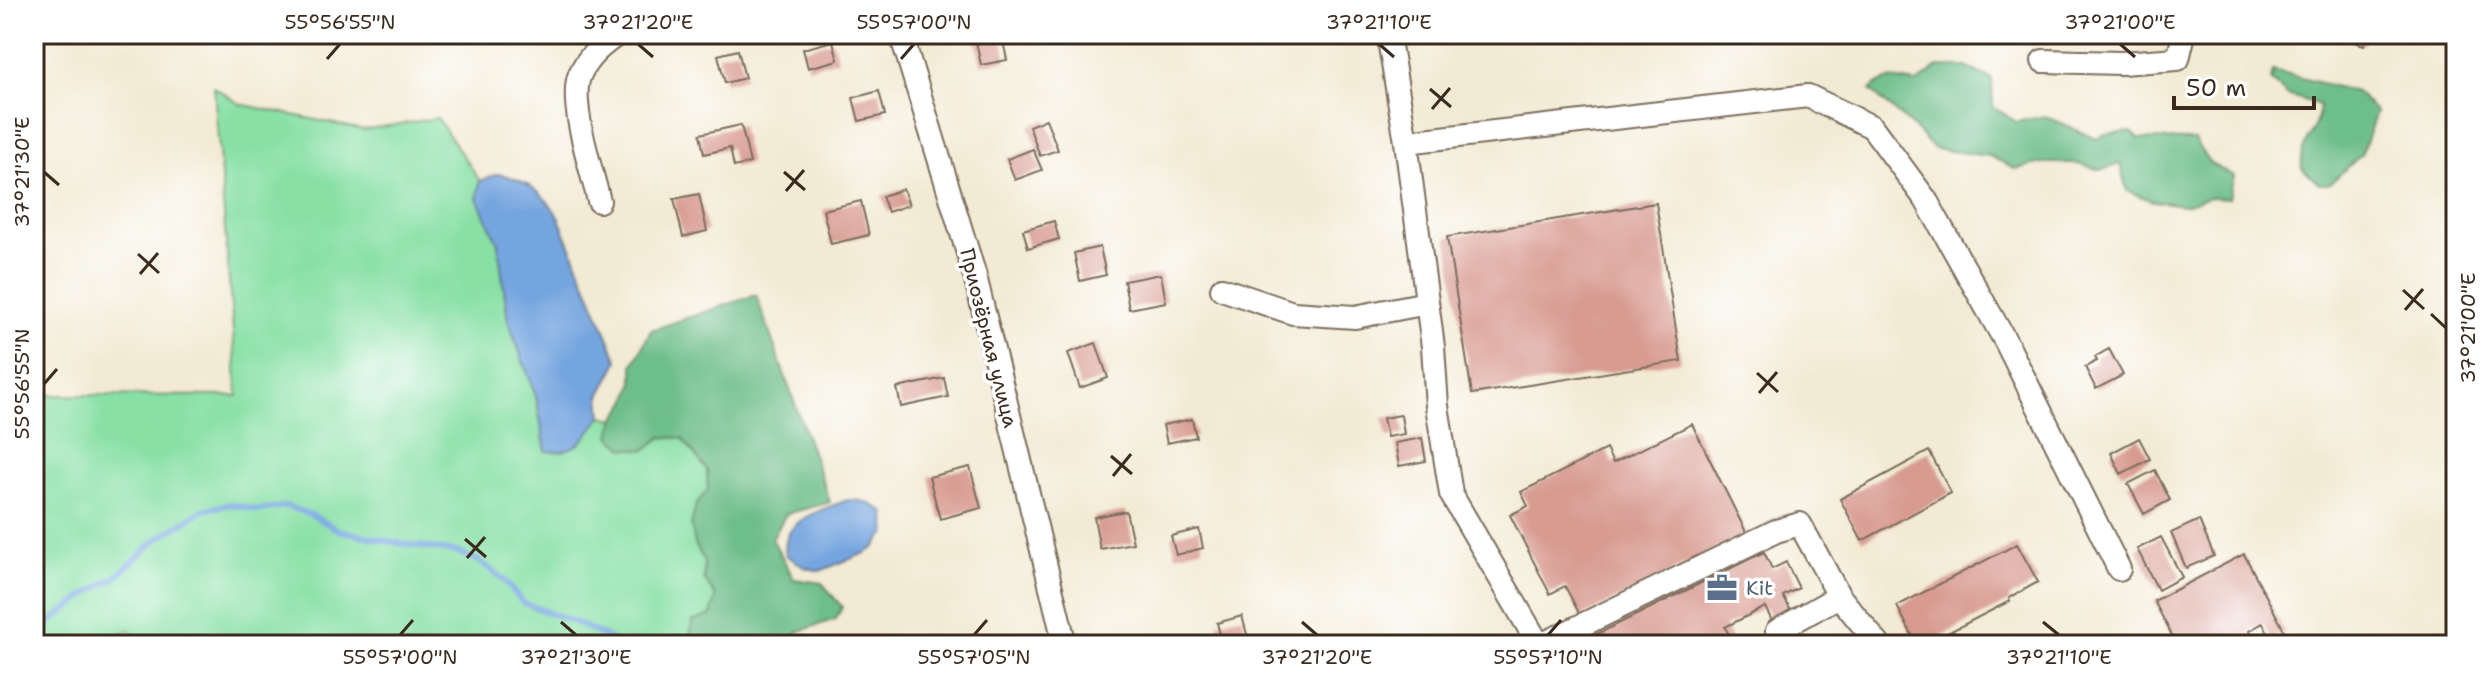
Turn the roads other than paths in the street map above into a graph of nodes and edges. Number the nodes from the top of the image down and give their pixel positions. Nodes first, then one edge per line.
1 (618, 34) edge
2 (901, 34) edge
3 (1388, 34) edge
4 (2184, 34) edge
5 (2043, 61) dead end
6 (1406, 142) junction
7 (599, 201) dead end
8 (1222, 289) dead end
9 (1427, 303) junction
10 (2119, 569) dead end
11 (1839, 596) junction
12 (1777, 631) dead end
13 (1065, 645) edge
14 (1540, 645) edge
15 (1879, 645) edge

1 - 7 street
2 - 13 street, Приозёрная улица
3 - 6 street
4 - 5 street
6 - 9 street
6 - 10 street
8 - 9 street
9 - 14 street
11 - 12 street
11 - 14 street
11 - 15 street

